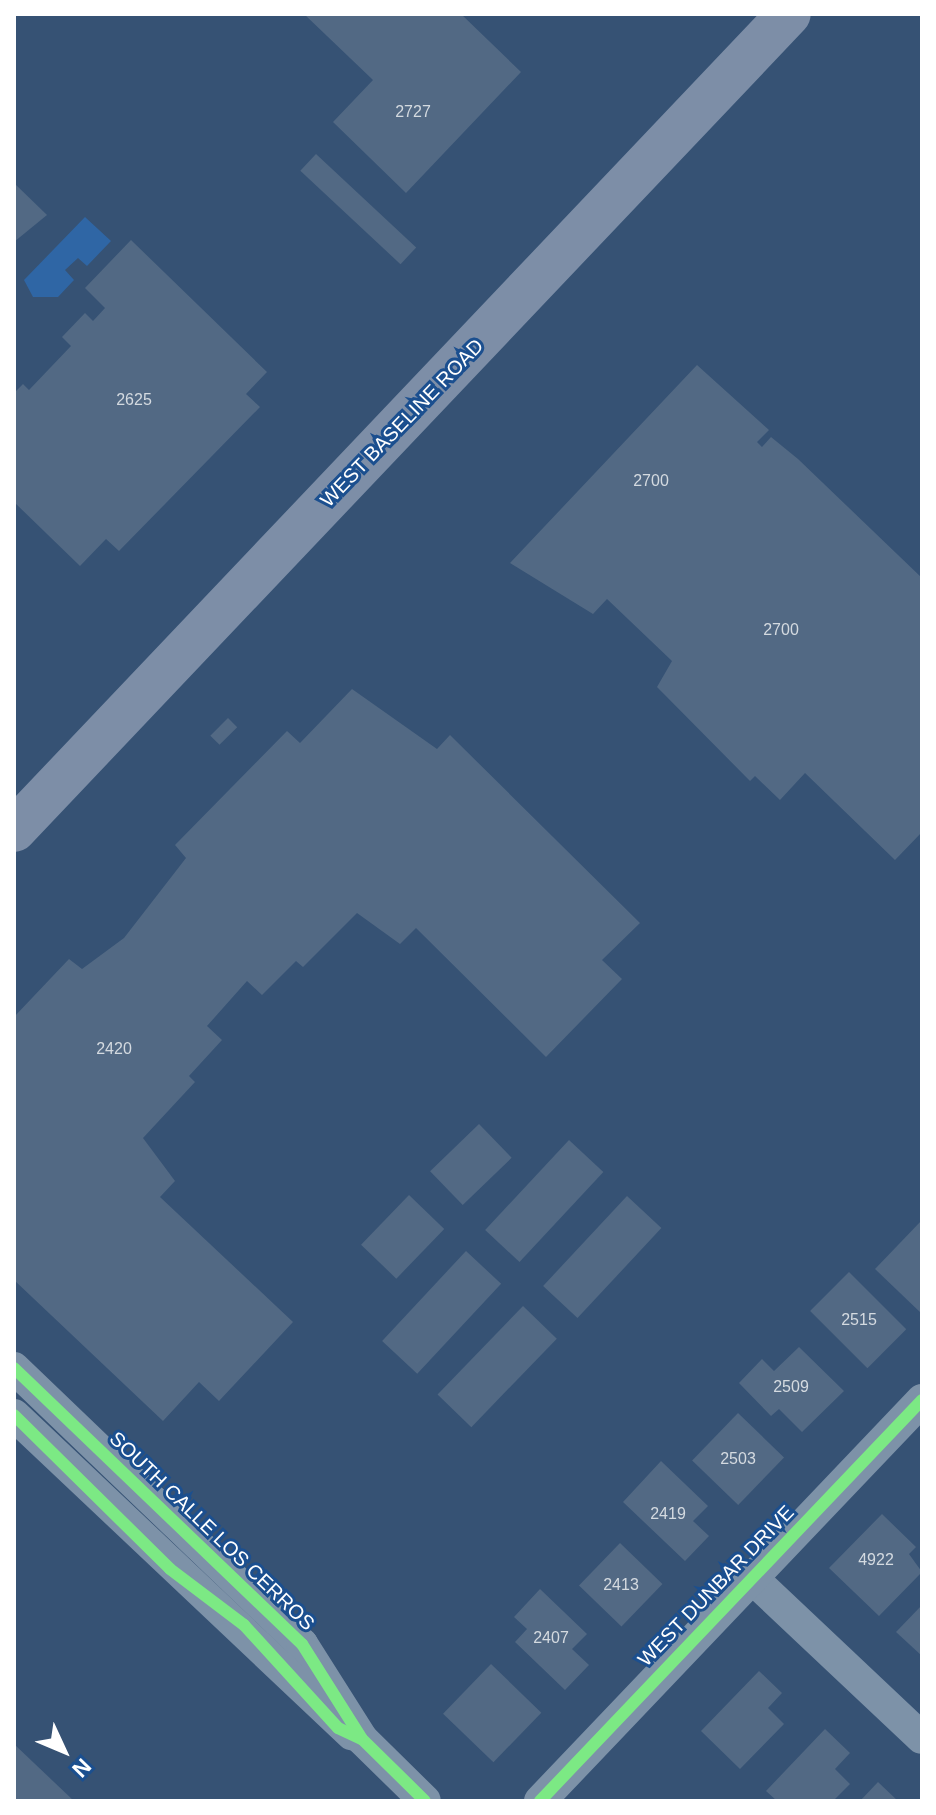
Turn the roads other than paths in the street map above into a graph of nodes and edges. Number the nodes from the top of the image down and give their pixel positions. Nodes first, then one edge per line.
1 (789, 14) edge
2 (14, 830) edge
3 (14, 1368) edge
4 (922, 1400) edge
5 (55, 1408) junction
6 (14, 1415) edge
7 (77, 1476) junction
8 (177, 1526) junction
9 (752, 1578) junction
10 (922, 1738) edge
11 (362, 1739) junction
12 (425, 1801) edge
13 (540, 1801) edge

1 - 2 main road, WEST BASELINE ROAD
3 - 5 street, SOUTH CALLE LOS CERROS
4 - 9 street, WEST DUNBAR DRIVE
5 - 7 street
5 - 8 street, SOUTH CALLE LOS CERROS
6 - 7 street, SOUTH CALLE LOS CERROS
7 - 8 street
7 - 11 street, SOUTH CALLE LOS CERROS
8 - 11 street, SOUTH CALLE LOS CERROS
9 - 10 street
9 - 13 street, WEST DUNBAR DRIVE
11 - 12 street, SOUTH CALLE LOS CERROS

